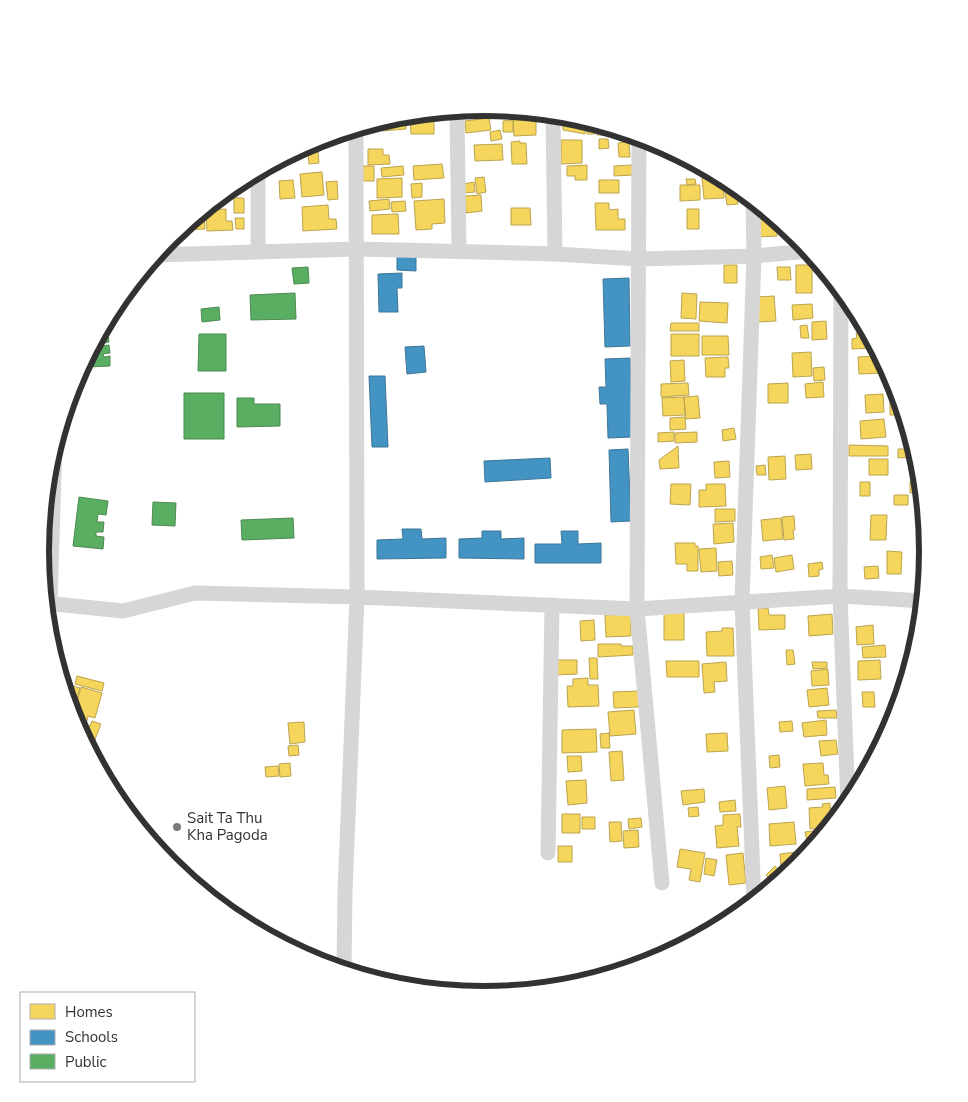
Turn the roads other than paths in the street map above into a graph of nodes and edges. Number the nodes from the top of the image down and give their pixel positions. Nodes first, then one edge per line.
1 (457, 117) edge
2 (553, 121) edge
3 (356, 135) edge
4 (639, 145) edge
5 (258, 179) edge
6 (753, 209) edge
7 (357, 249) junction
8 (169, 251) edge
9 (459, 251) junction
10 (258, 252) junction
11 (800, 252) edge
12 (555, 254) junction
13 (754, 256) junction
14 (639, 260) junction
15 (840, 301) edge
16 (53, 489) edge
17 (50, 567) edge
18 (840, 596) junction
19 (357, 597) junction
20 (917, 601) edge
21 (742, 602) junction
22 (52, 603) edge
23 (552, 605) junction
24 (637, 609) junction
25 (847, 791) edge
26 (548, 853) dead end
27 (662, 883) dead end
28 (754, 892) edge
29 (344, 963) edge

1 - 9 street
2 - 12 street
3 - 7 street
4 - 14 street
5 - 10 street
6 - 13 street
7 - 9 street
7 - 10 street
7 - 19 street
8 - 10 street
9 - 12 street
11 - 13 street
12 - 14 street
13 - 14 street
13 - 21 street
14 - 24 street
15 - 18 street
16 - 17 street
18 - 20 street
18 - 21 street
18 - 25 street
19 - 22 street
19 - 23 street
19 - 29 street
21 - 24 street
21 - 28 street
23 - 24 street
23 - 26 street
24 - 27 street

